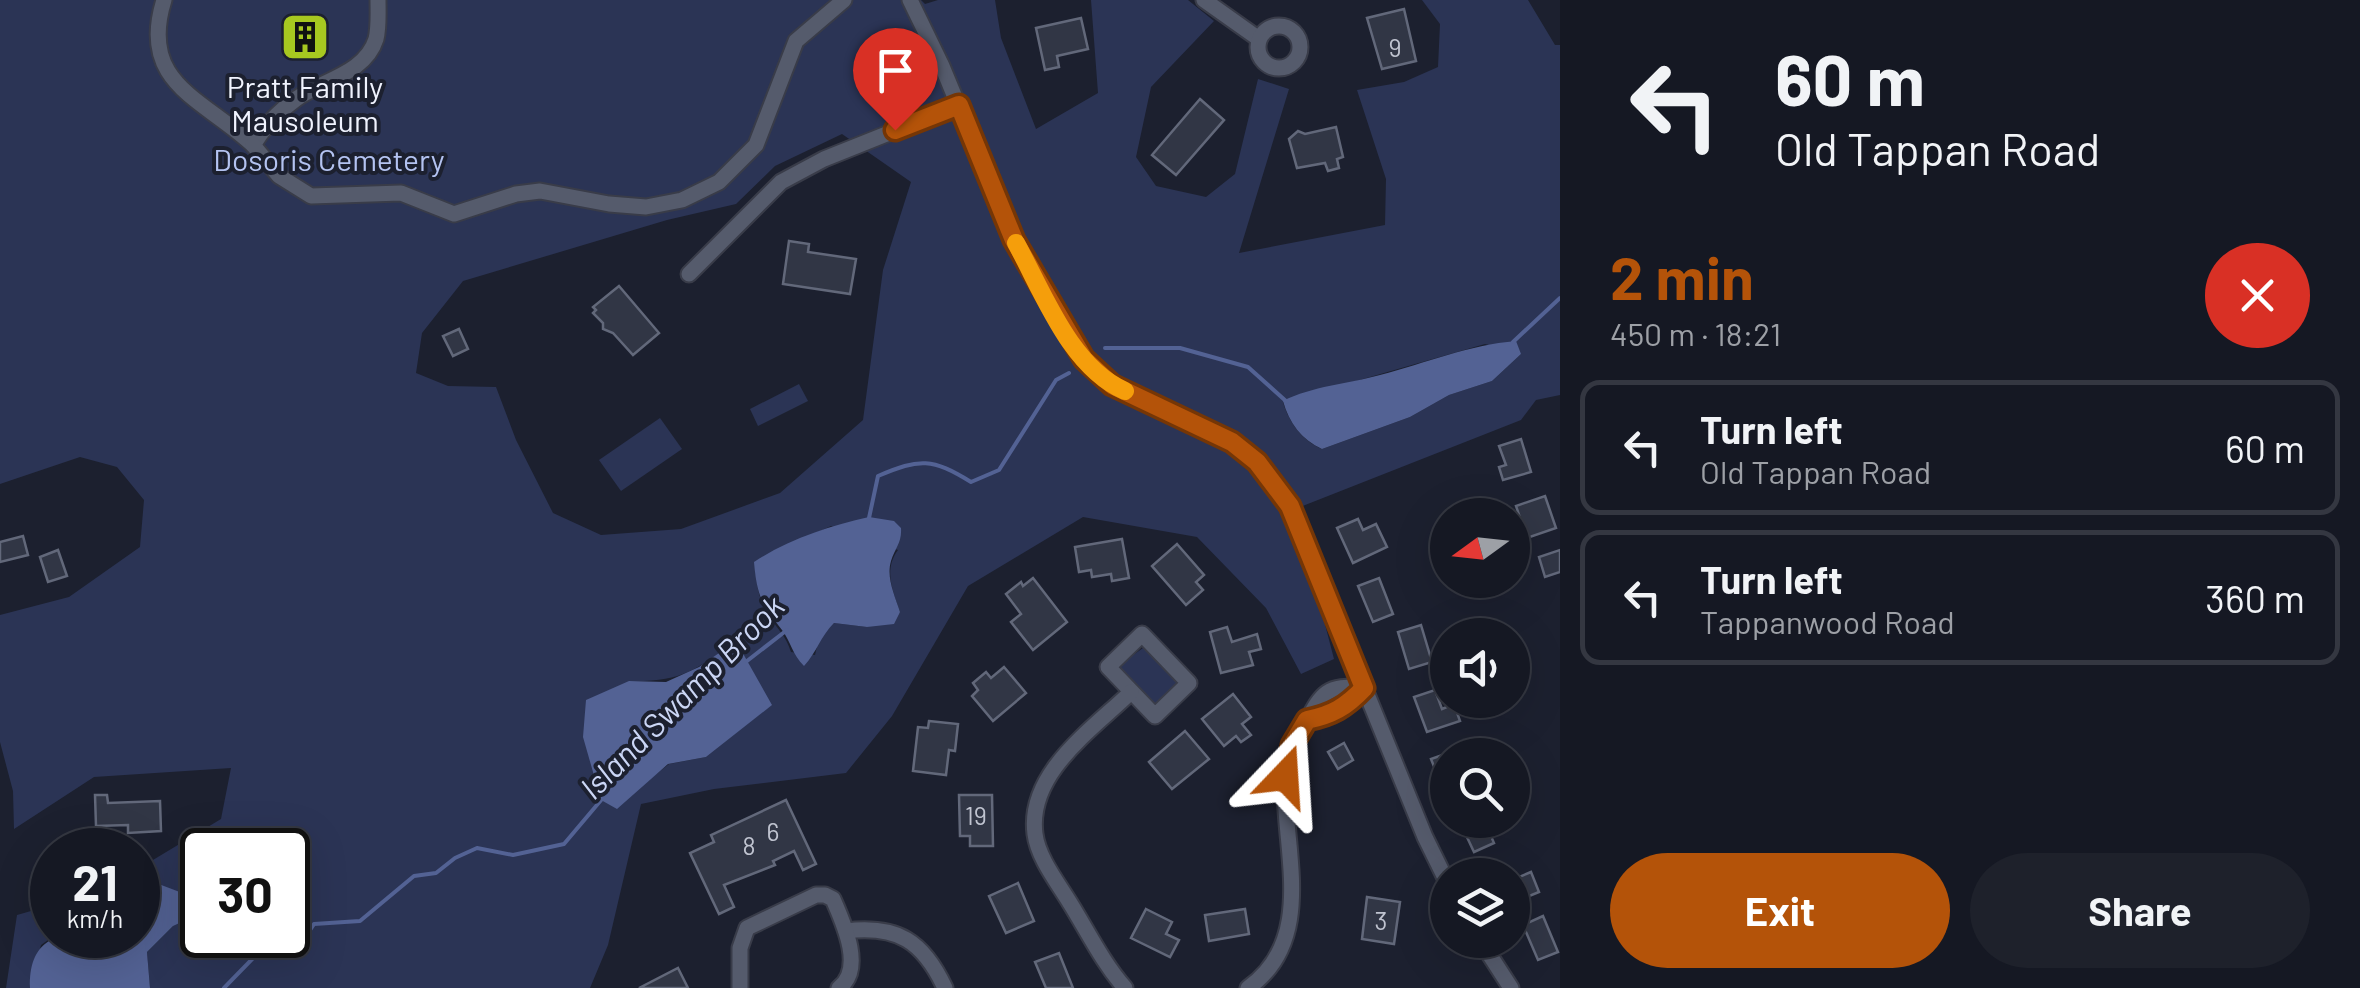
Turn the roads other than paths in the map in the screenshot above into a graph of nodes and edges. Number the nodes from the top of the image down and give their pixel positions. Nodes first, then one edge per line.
1 (164, 0) edge
2 (378, 0) edge
3 (844, 0) edge
4 (910, 0) edge
5 (1204, 0) edge
6 (1259, 39) dead end
7 (959, 105) junction
8 (253, 145) junction
9 (689, 274) dead end
10 (1364, 688) junction
11 (1131, 692) junction
12 (1437, 858) edge
13 (846, 932) junction
14 (1492, 958) edge
15 (740, 988) edge
16 (839, 988) edge
17 (945, 988) edge
18 (1125, 988) edge
19 (1248, 988) edge
20 (1511, 988) edge

1 - 8 street
2 - 8 street
3 - 8 street
4 - 7 street
5 - 6 street
7 - 9 street
7 - 10 street
10 - 12 street
10 - 19 street
11 - 11 street
11 - 18 street
13 - 15 street
13 - 16 street
13 - 17 street
14 - 20 street

